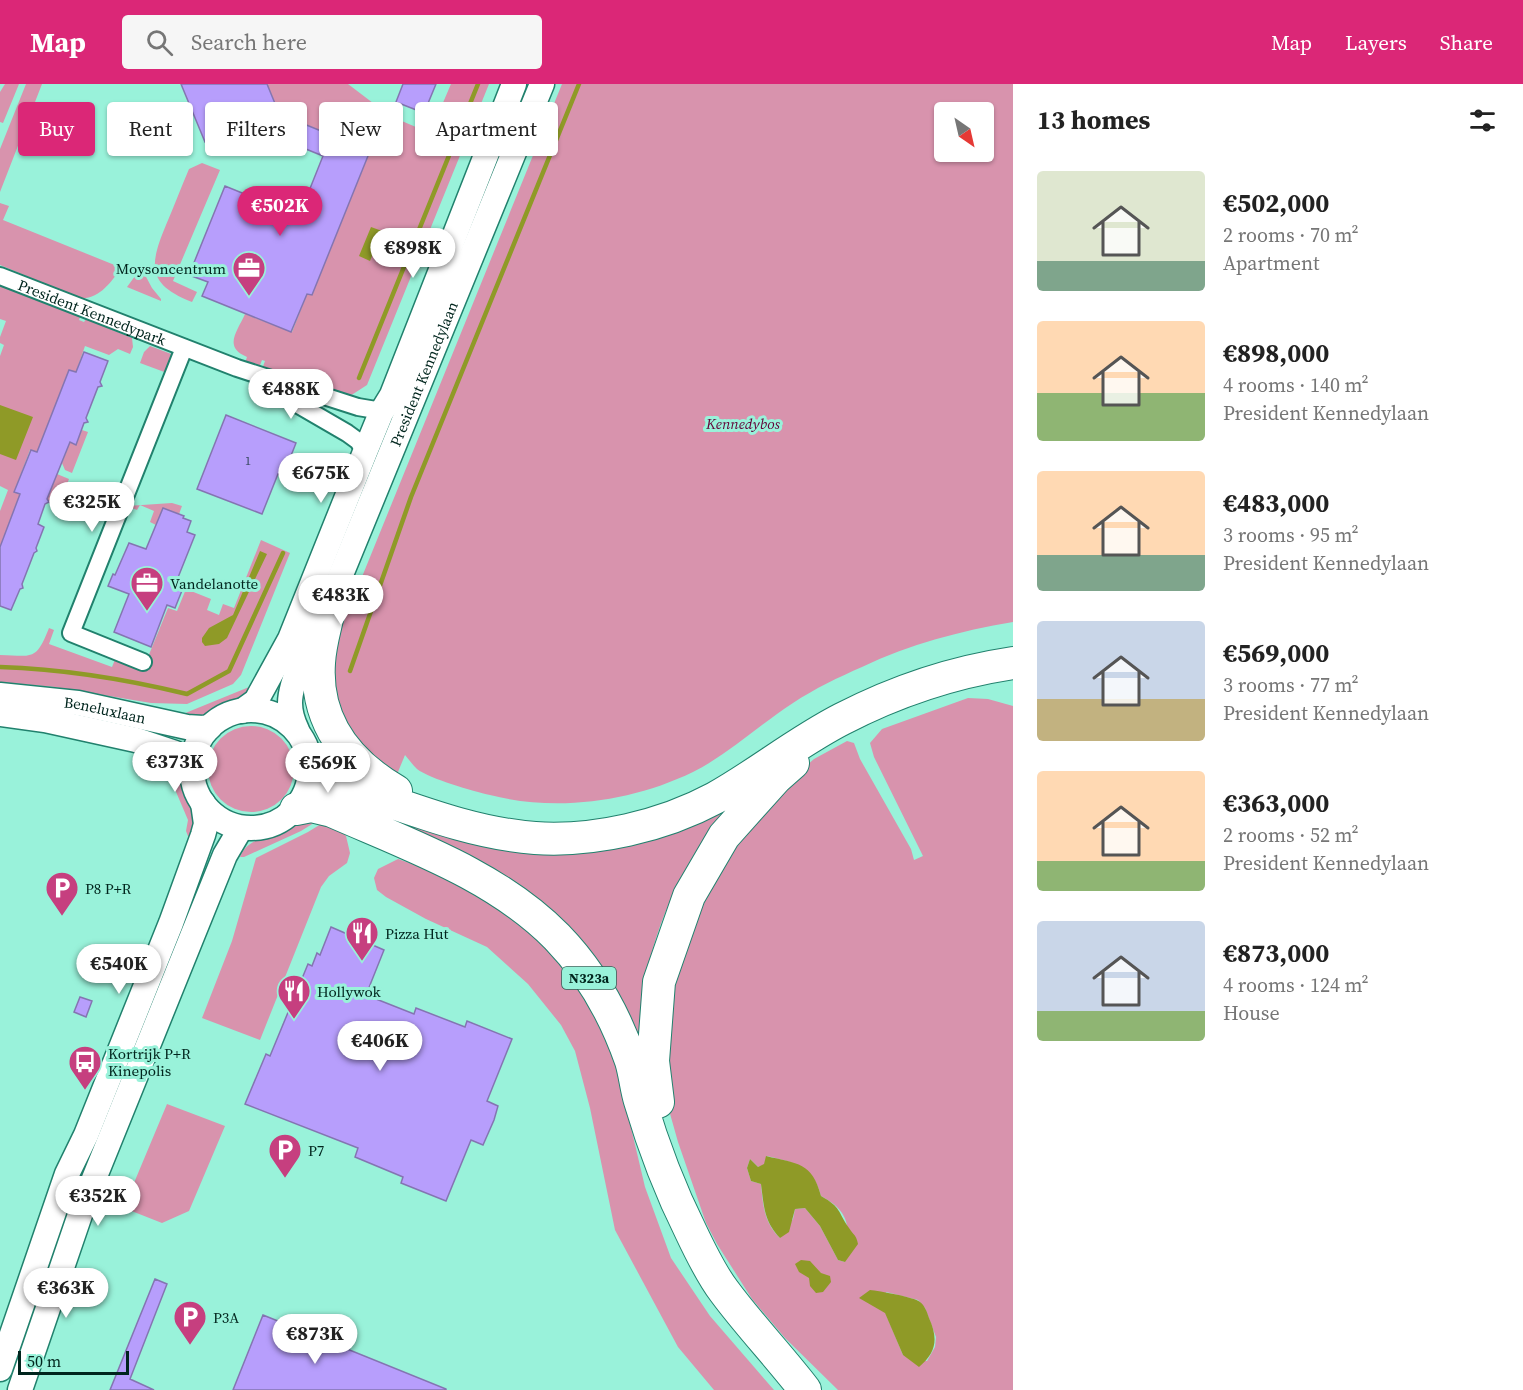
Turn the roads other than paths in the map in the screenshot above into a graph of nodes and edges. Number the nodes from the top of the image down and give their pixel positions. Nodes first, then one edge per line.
1 (514, 84) edge
2 (542, 84) edge
3 (0, 276) edge
4 (184, 348) junction
5 (237, 368) junction
6 (385, 407) junction
7 (365, 452) junction
8 (331, 598) junction
9 (143, 662) dead end
10 (1013, 663) edge
11 (0, 695) edge
12 (242, 711) junction
13 (0, 714) edge
14 (840, 719) junction
15 (210, 727) junction
16 (297, 730) junction
17 (311, 764) junction
18 (192, 769) junction
19 (202, 803) junction
20 (296, 809) junction
21 (438, 817) junction
22 (242, 828) junction
23 (668, 1179) junction
24 (0, 1369) edge
25 (797, 1380) edge
26 (20, 1390) edge
27 (816, 1390) edge

1 - 6 main road, President Kennedylaan
2 - 8 main road, President Kennedylaan
3 - 4 street, President Kennedypark
4 - 5 street, President Kennedypark
4 - 9 street, President Kennedypark
5 - 6 street, President Kennedypark
5 - 7 street, President Kennedypark
6 - 7 main road, President Kennedylaan
7 - 12 main road, President Kennedylaan
8 - 16 main road, President Kennedylaan
8 - 21 highway
10 - 14 highway
11 - 15 main road, Beneluxlaan
12 - 15 main road
12 - 16 main road
13 - 18 main road, Beneluxlaan
14 - 21 highway
14 - 23 highway
15 - 18 main road
16 - 17 main road
17 - 20 main road
17 - 21 highway
18 - 19 main road
19 - 22 main road
19 - 24 main road
20 - 22 main road
20 - 23 highway, N323a
22 - 26 main road
23 - 25 highway
25 - 27 highway

